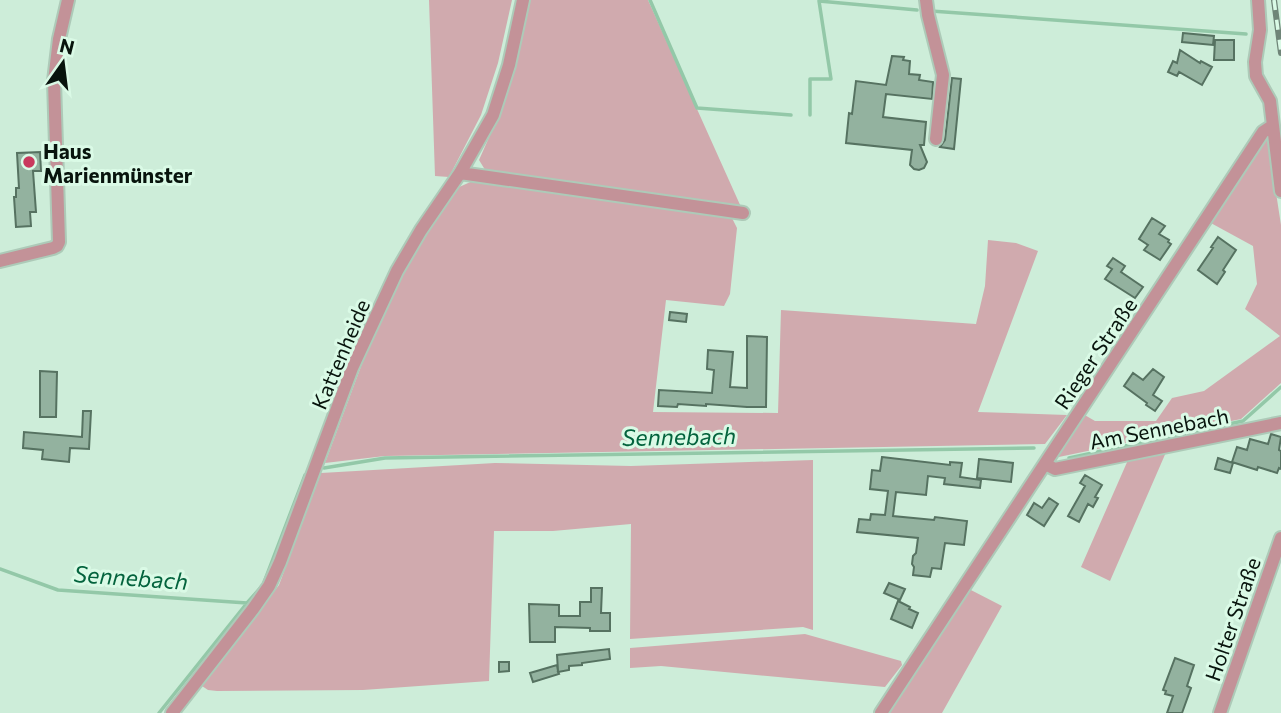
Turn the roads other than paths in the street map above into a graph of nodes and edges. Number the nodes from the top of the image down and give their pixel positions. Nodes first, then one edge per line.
1 (68, 0) edge
2 (523, 0) edge
3 (926, 0) edge
4 (1258, 0) edge
5 (1272, 126) junction
6 (936, 139) dead end
7 (460, 173) junction
8 (1281, 191) edge
9 (743, 213) dead end
10 (0, 261) edge
11 (1281, 423) edge
12 (1045, 464) junction
13 (1281, 538) edge
14 (172, 713) edge
15 (881, 713) edge
16 (1220, 713) edge

1 - 10 street
2 - 7 street, Kattenheide
3 - 6 street
4 - 5 street
5 - 8 street
5 - 12 street, Rieger Straße
7 - 9 street
7 - 14 street, Kattenheide
11 - 12 street, Am Sennebach
12 - 15 street, Rieger Straße
13 - 16 street, Holter Straße

